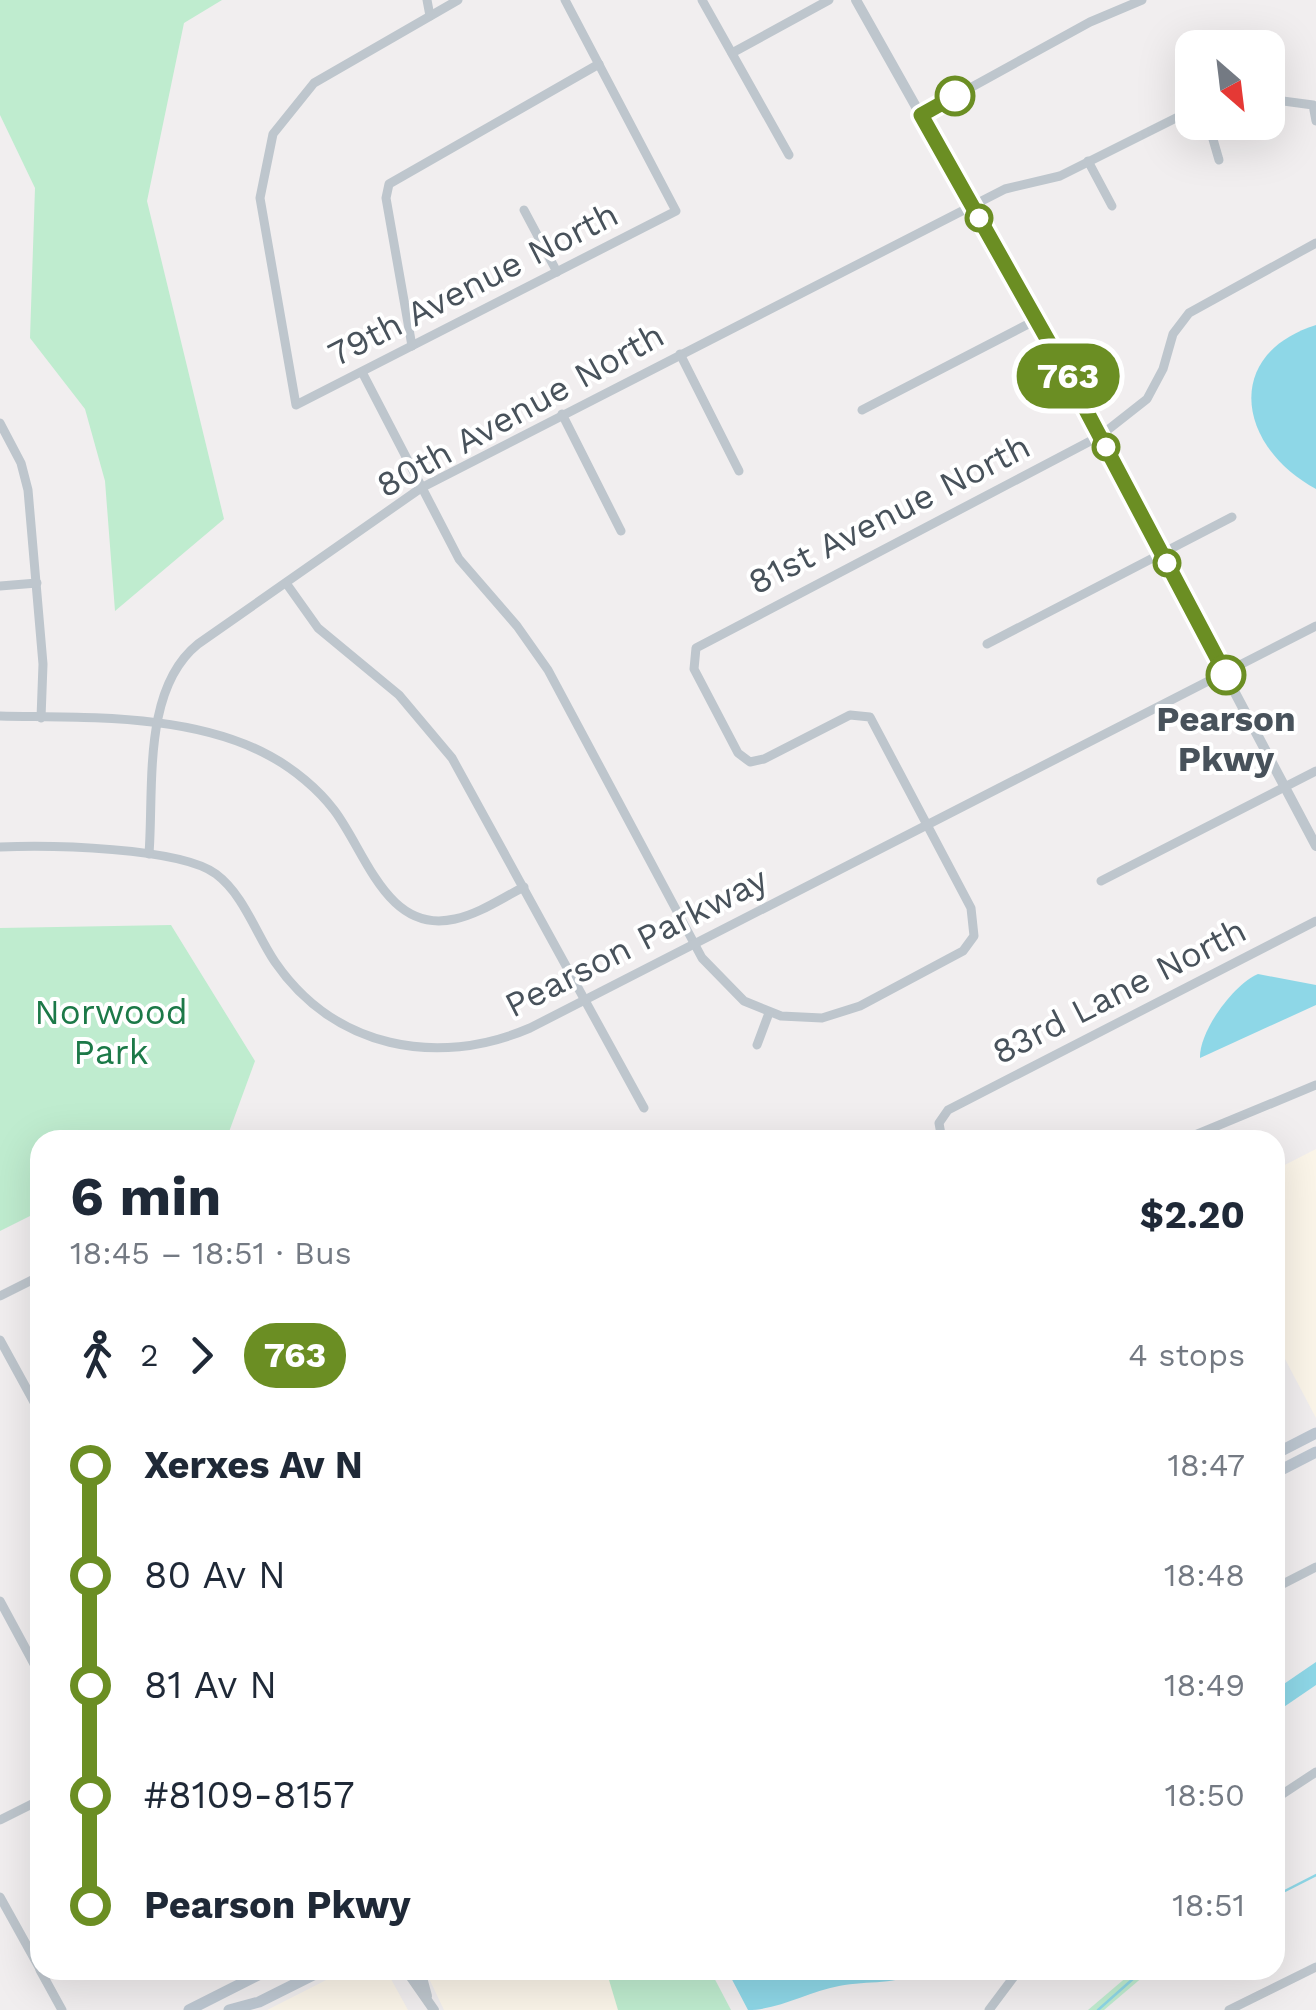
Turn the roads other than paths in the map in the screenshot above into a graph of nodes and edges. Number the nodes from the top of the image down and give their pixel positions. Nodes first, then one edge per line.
1 (427, 0) edge
2 (458, 0) edge
3 (564, 0) edge
4 (702, 0) edge
5 (829, 0) edge
6 (856, 0) edge
7 (1142, 0) edge
8 (430, 16) junction
9 (732, 53) junction
10 (599, 64) junction
11 (1285, 101) edge
12 (921, 115) junction
13 (1175, 118) edge
14 (1316, 121) edge
15 (1213, 140) edge
16 (789, 155) dead end
17 (1218, 160) dead end
18 (1088, 161) junction
19 (972, 206) junction
20 (1112, 206) dead end
21 (524, 210) dead end
22 (1316, 243) edge
23 (557, 272) junction
24 (1036, 320) junction
25 (412, 346) junction
26 (680, 354) junction
27 (362, 372) junction
28 (862, 410) dead end
29 (562, 414) junction
30 (0, 423) edge
31 (1100, 436) junction
32 (11, 442) junction
33 (0, 447) edge
34 (740, 471) dead end
35 (421, 488) junction
36 (1232, 517) dead end
37 (620, 531) dead end
38 (1162, 553) junction
39 (36, 583) junction
40 (286, 583) junction
41 (0, 586) edge
42 (1316, 626) edge
43 (987, 644) dead end
44 (1226, 675) junction
45 (0, 716) edge
46 (41, 718) junction
47 (158, 725) junction
48 (1316, 771) edge
49 (1285, 788) junction
50 (928, 825) junction
51 (1316, 846) edge
52 (0, 847) edge
53 (149, 854) junction
54 (1101, 881) dead end
55 (524, 887) junction
56 (1316, 920) edge
57 (695, 944) junction
58 (586, 1000) junction
59 (769, 1013) junction
60 (758, 1045) dead end
61 (1316, 1085) edge
62 (644, 1108) dead end
63 (940, 1130) edge
64 (1208, 1130) edge
65 (30, 1281) edge
66 (0, 1296) edge
67 (0, 1340) edge
68 (30, 1395) edge
69 (1316, 1433) edge
70 (1285, 1449) edge
71 (1316, 1452) edge
72 (1285, 1468) edge
73 (1316, 1567) edge
74 (1285, 1583) edge
75 (0, 1601) edge
76 (30, 1656) edge
77 (1316, 1772) edge
78 (1285, 1792) edge
79 (30, 1805) edge
80 (0, 1820) edge
81 (0, 1896) edge
82 (30, 1952) edge
83 (1316, 1967) edge
84 (46, 1980) edge
85 (248, 1980) edge
86 (288, 1980) edge
87 (304, 1980) edge
88 (414, 1980) edge
89 (423, 1980) edge
90 (1012, 1980) edge
91 (427, 1997) junction
92 (62, 2010) edge
93 (190, 2010) edge
94 (229, 2010) edge
95 (434, 2010) edge
96 (989, 2010) edge
97 (1228, 2010) edge

1 - 8 street
2 - 8 street
3 - 10 street
4 - 9 street
5 - 9 street
6 - 12 street
7 - 12 street
8 - 27 street, 79th Avenue North
9 - 16 street
10 - 23 street, 79th Avenue North
10 - 25 street
11 - 14 street
12 - 19 street
13 - 18 street, 80th Avenue North
15 - 17 street
18 - 19 street, 80th Avenue North
18 - 20 street
19 - 24 street
19 - 26 street, 80th Avenue North
21 - 23 street
22 - 31 street, 81st Avenue North
23 - 25 street, 79th Avenue North
24 - 28 street
24 - 31 street
25 - 27 street, 79th Avenue North
26 - 29 street, 80th Avenue North
26 - 34 street
27 - 35 street
29 - 35 street, 80th Avenue North
29 - 37 street
30 - 32 street
31 - 38 street
31 - 50 street, 81st Avenue North
32 - 33 street
32 - 39 street
35 - 40 street, 80th Avenue North
35 - 57 street
36 - 38 street
38 - 43 street
38 - 44 street
39 - 41 street
39 - 46 street
40 - 47 street, 80th Avenue North
40 - 55 street
42 - 44 street, Pearson Parkway
44 - 49 street
44 - 50 street, Pearson Parkway
45 - 46 street
46 - 47 street
47 - 53 street, 80th Avenue North
47 - 55 street
48 - 49 street
49 - 51 street
49 - 54 street
50 - 57 street, Pearson Parkway
50 - 59 street
52 - 53 street, Pearson Parkway
53 - 58 street, Pearson Parkway
55 - 58 street
56 - 63 street, 83rd Lane North
57 - 58 street, Pearson Parkway
57 - 59 street
58 - 62 street
59 - 60 street
61 - 64 street
65 - 66 street
67 - 68 street
69 - 70 main road
71 - 72 main road
73 - 74 street
75 - 76 street
77 - 78 street
79 - 80 street
81 - 82 street
83 - 97 street
84 - 92 street
85 - 93 main road
86 - 94 main road
87 - 94 main road
88 - 91 street
89 - 91 street
90 - 96 street
91 - 95 street

